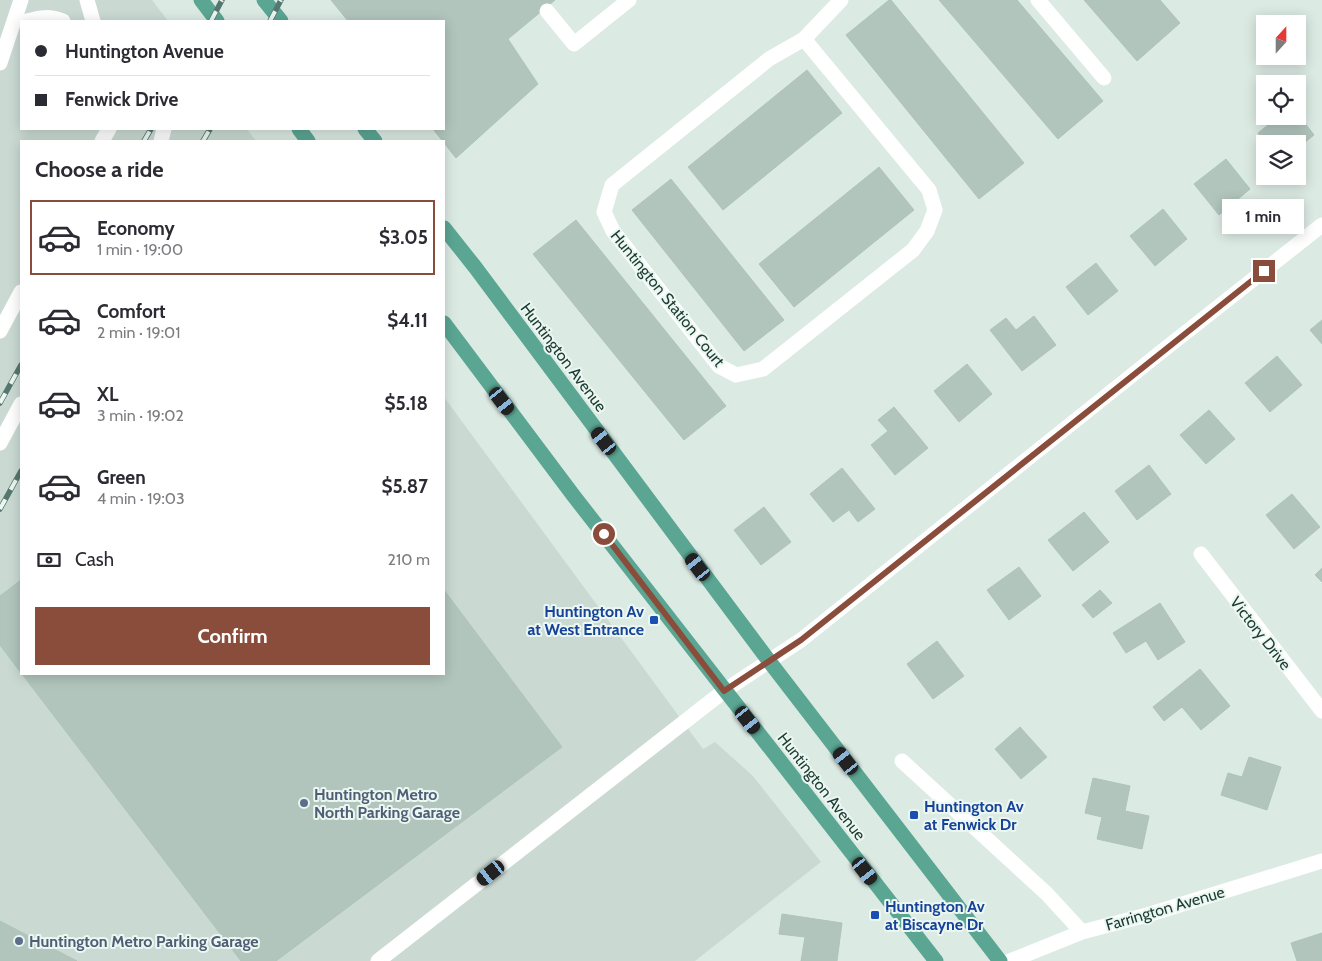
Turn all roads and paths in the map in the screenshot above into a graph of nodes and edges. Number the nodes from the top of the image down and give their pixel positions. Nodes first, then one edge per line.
1 (21, 0) edge
2 (87, 0) edge
3 (201, 0) edge
4 (264, 0) edge
5 (629, 0) edge
6 (841, 0) edge
7 (1038, 0) edge
8 (547, 10) dead end
9 (31, 20) edge
10 (59, 20) edge
11 (93, 20) edge
12 (216, 20) edge
13 (280, 20) edge
14 (20, 27) edge
15 (8, 38) junction
16 (804, 39) junction
17 (0, 63) edge
18 (1104, 78) dead end
19 (366, 130) edge
20 (374, 140) edge
21 (1322, 225) edge
22 (445, 229) edge
23 (20, 294) edge
24 (445, 324) edge
25 (0, 331) edge
26 (20, 406) edge
27 (0, 443) edge
28 (1201, 554) dead end
29 (769, 661) junction
30 (724, 691) junction
31 (1322, 711) edge
32 (902, 761) dead end
33 (1322, 861) edge
34 (1082, 932) junction
35 (378, 961) edge
36 (936, 961) edge
37 (1000, 961) edge
38 (1010, 961) edge

1 - 15 street
2 - 11 street
3 - 12 main road
4 - 13 main road
5 - 8 street
6 - 16 street, Huntington Station Court
7 - 18 street
9 - 10 street
14 - 15 street
15 - 17 street
16 - 16 street, Huntington Station Court
19 - 20 main road
21 - 29 street
22 - 29 main road, Huntington Avenue
23 - 25 street
24 - 30 main road, Huntington Avenue
26 - 27 street
28 - 31 street, Victory Drive
29 - 30 street
29 - 37 main road, Huntington Avenue
30 - 35 street
30 - 36 main road, Huntington Avenue
32 - 34 street
33 - 34 street, Farrington Avenue
34 - 38 street, Farrington Avenue

